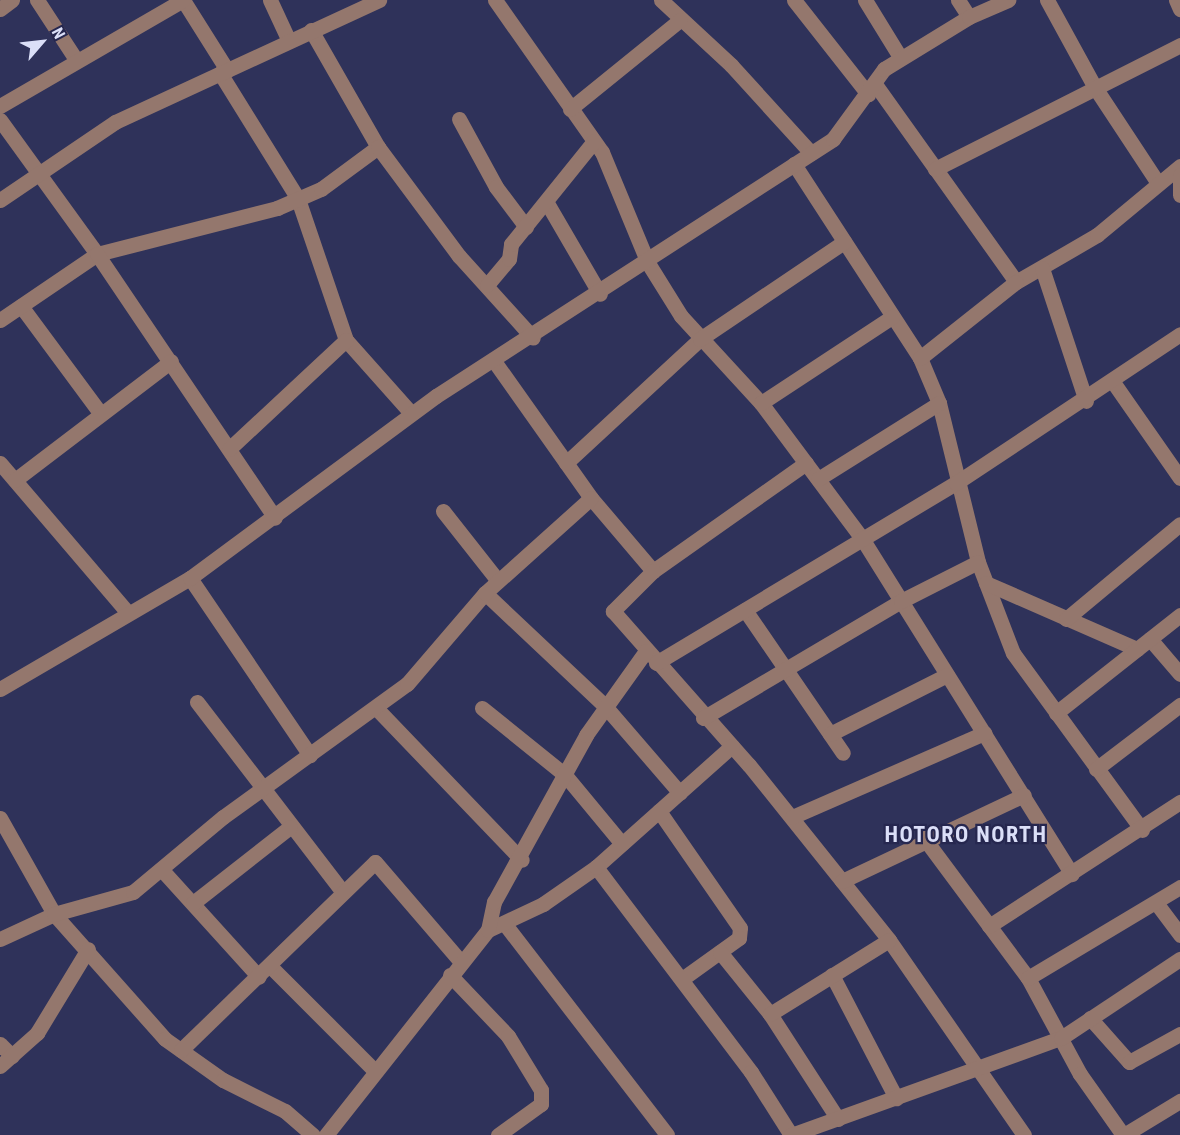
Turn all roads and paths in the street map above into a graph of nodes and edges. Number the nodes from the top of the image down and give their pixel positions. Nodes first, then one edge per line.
1 (12, 0) edge
2 (37, 0) edge
3 (183, 0) edge
4 (270, 0) edge
5 (379, 0) edge
6 (495, 0) edge
7 (661, 0) edge
8 (794, 0) edge
9 (865, 0) edge
10 (958, 0) edge
11 (1008, 0) edge
12 (1047, 0) edge
13 (1176, 0) edge
14 (0, 9) edge
15 (1180, 9) edge
16 (969, 17) junction
17 (680, 20) junction
18 (311, 30) junction
19 (289, 41) junction
20 (1180, 45) edge
21 (900, 57) junction
22 (75, 58) junction
23 (223, 71) junction
24 (1094, 86) junction
25 (871, 89) junction
26 (0, 106) edge
27 (570, 109) junction
28 (459, 119) dead end
29 (0, 120) edge
30 (594, 141) junction
31 (378, 147) junction
32 (811, 153) junction
33 (794, 164) junction
34 (1180, 166) edge
35 (934, 169) junction
36 (37, 175) junction
37 (1180, 176) edge
38 (1156, 180) junction
39 (1180, 195) edge
40 (298, 199) junction
41 (0, 200) edge
42 (547, 203) junction
43 (526, 227) junction
44 (844, 242) junction
45 (97, 254) junction
46 (648, 263) junction
47 (1042, 268) junction
48 (1016, 282) junction
49 (487, 285) junction
50 (600, 294) junction
51 (21, 306) junction
52 (892, 317) junction
53 (0, 320) edge
54 (1180, 334) edge
55 (533, 338) junction
56 (700, 339) junction
57 (346, 340) junction
58 (920, 358) junction
59 (171, 361) junction
60 (494, 361) junction
61 (1113, 382) junction
62 (1086, 401) junction
63 (761, 403) junction
64 (939, 403) junction
65 (411, 413) junction
66 (101, 414) junction
67 (229, 449) junction
68 (0, 463) edge
69 (566, 463) junction
70 (807, 463) junction
71 (1180, 478) edge
72 (818, 479) junction
73 (15, 480) junction
74 (956, 483) junction
75 (591, 498) junction
76 (443, 511) dead end
77 (274, 518) junction
78 (1180, 524) edge
79 (863, 540) junction
80 (978, 562) junction
81 (653, 571) junction
82 (190, 578) junction
83 (498, 581) junction
84 (986, 583) junction
85 (485, 593) junction
86 (901, 601) junction
87 (745, 610) junction
88 (128, 613) junction
89 (1180, 615) edge
90 (1066, 619) junction
91 (1150, 639) junction
92 (1137, 649) junction
93 (651, 657) junction
94 (784, 670) junction
95 (1180, 674) edge
96 (947, 675) junction
97 (0, 689) edge
98 (197, 702) dead end
99 (604, 705) junction
100 (1180, 705) edge
101 (482, 708) dead end
102 (378, 709) junction
103 (1056, 713) junction
104 (703, 718) junction
105 (984, 733) junction
106 (830, 734) junction
107 (732, 746) junction
108 (843, 753) dead end
109 (310, 754) junction
110 (1096, 769) junction
111 (565, 775) junction
112 (260, 790) junction
113 (680, 793) junction
114 (1024, 795) junction
115 (1180, 802) edge
116 (659, 811) junction
117 (792, 817) junction
118 (0, 818) edge
119 (290, 827) junction
120 (1142, 830) junction
121 (924, 838) junction
122 (622, 844) junction
123 (522, 860) junction
124 (596, 867) junction
125 (162, 870) junction
126 (1072, 874) junction
127 (842, 881) junction
128 (1180, 887) edge
129 (342, 891) junction
130 (193, 903) junction
131 (1157, 904) junction
132 (54, 914) junction
133 (504, 923) junction
134 (989, 926) junction
135 (488, 930) junction
136 (1180, 935) edge
137 (0, 939) edge
138 (889, 940) junction
139 (88, 949) junction
140 (720, 952) junction
141 (1180, 959) edge
142 (461, 962) junction
143 (265, 971) junction
144 (450, 975) junction
145 (832, 975) junction
146 (1028, 978) junction
147 (682, 979) junction
148 (770, 1014) junction
149 (1090, 1018) junction
150 (1180, 1034) edge
151 (1061, 1038) junction
152 (0, 1044) edge
153 (181, 1050) junction
154 (6, 1061) edge
155 (374, 1070) junction
156 (979, 1070) junction
157 (896, 1098) junction
158 (1180, 1101) edge
159 (838, 1119) junction
160 (815, 1131) edge
161 (313, 1135) edge
162 (326, 1135) edge
163 (498, 1135) edge
164 (667, 1135) edge
165 (791, 1135) edge
166 (1024, 1135) edge
167 (1124, 1135) edge

1 - 14 street
2 - 22 street
3 - 22 street
3 - 23 street
4 - 19 street
5 - 18 street
6 - 27 street
7 - 17 street
8 - 25 street
9 - 21 street
10 - 16 street
11 - 16 street
12 - 24 street
13 - 15 street
16 - 21 street
17 - 27 street
17 - 32 street
18 - 19 street
18 - 31 street
19 - 23 street
20 - 24 street
21 - 25 street
22 - 26 street
23 - 36 street
23 - 40 street
24 - 35 street
24 - 38 street
25 - 32 street
25 - 35 street
27 - 30 street
28 - 43 street
29 - 36 street
30 - 42 street
30 - 46 street
31 - 40 street
31 - 49 street
32 - 33 street
33 - 44 street
33 - 46 street
34 - 38 street
35 - 48 street
36 - 41 street
36 - 45 street
37 - 39 street
38 - 47 street
40 - 45 street
40 - 57 street
42 - 43 street
42 - 50 street
43 - 49 street
44 - 52 street
44 - 56 street
45 - 51 street
45 - 59 street
46 - 50 street
46 - 56 street
47 - 48 street
47 - 62 street
48 - 58 street
49 - 55 street
50 - 55 street
51 - 53 street
51 - 66 street
52 - 58 street
52 - 63 street
54 - 61 street
55 - 60 street
56 - 63 street
56 - 69 street
57 - 65 street
57 - 67 street
58 - 64 street
59 - 66 street
59 - 67 street
60 - 65 street
60 - 69 street
61 - 62 street
61 - 71 street
62 - 74 street
63 - 70 street
64 - 72 street
64 - 74 street
65 - 77 street
66 - 73 street
67 - 77 street
68 - 73 street
69 - 75 street
70 - 72 street
70 - 81 street
72 - 79 street
73 - 88 street
74 - 79 street
74 - 80 street
75 - 81 street
75 - 83 street
76 - 83 street
77 - 82 street
78 - 90 street
79 - 86 street
79 - 87 street
80 - 84 street
80 - 86 street
81 - 93 street
82 - 88 street
82 - 109 street
83 - 85 street
84 - 90 street
84 - 103 street
85 - 99 street
85 - 102 street
86 - 94 street
86 - 96 street
87 - 93 street
87 - 94 street
88 - 97 street
89 - 91 street
90 - 92 street
91 - 92 street
91 - 95 street
92 - 103 street
93 - 99 street
93 - 104 street
94 - 104 street
94 - 106 street
96 - 105 street
96 - 106 street
98 - 112 street
99 - 111 street
99 - 113 street
100 - 110 street
101 - 111 street
102 - 109 street
102 - 123 street
103 - 110 street
104 - 107 street
105 - 114 street
105 - 117 street
106 - 108 street
107 - 113 street
107 - 117 street
109 - 112 street
110 - 120 street
111 - 122 street
111 - 123 street
112 - 119 street
112 - 125 street
113 - 116 street
114 - 121 street
114 - 126 street
115 - 120 street
116 - 122 street
116 - 140 street
117 - 127 street
118 - 132 street
119 - 129 street
119 - 130 street
120 - 126 street
121 - 127 street
121 - 134 street
122 - 124 street
123 - 135 street
124 - 133 street
124 - 147 street
125 - 130 street
125 - 132 street
126 - 134 street
127 - 138 street
128 - 131 street
129 - 142 street
129 - 143 street
130 - 143 street
131 - 136 street
131 - 146 street
132 - 137 street
132 - 139 street
133 - 135 street
133 - 164 street
134 - 146 street
135 - 142 street
138 - 145 street
138 - 156 street
139 - 153 street
139 - 154 street
140 - 147 street
140 - 148 street
141 - 149 street
142 - 144 street
143 - 153 street
143 - 155 street
144 - 155 street
144 - 163 street
145 - 148 street
145 - 157 street
146 - 151 street
147 - 165 street
148 - 159 street
149 - 150 street
149 - 151 street
151 - 156 street
151 - 167 street
152 - 154 street
153 - 161 street
155 - 162 street
156 - 157 street
156 - 166 street
157 - 159 street
158 - 167 street
159 - 160 street
160 - 165 street

